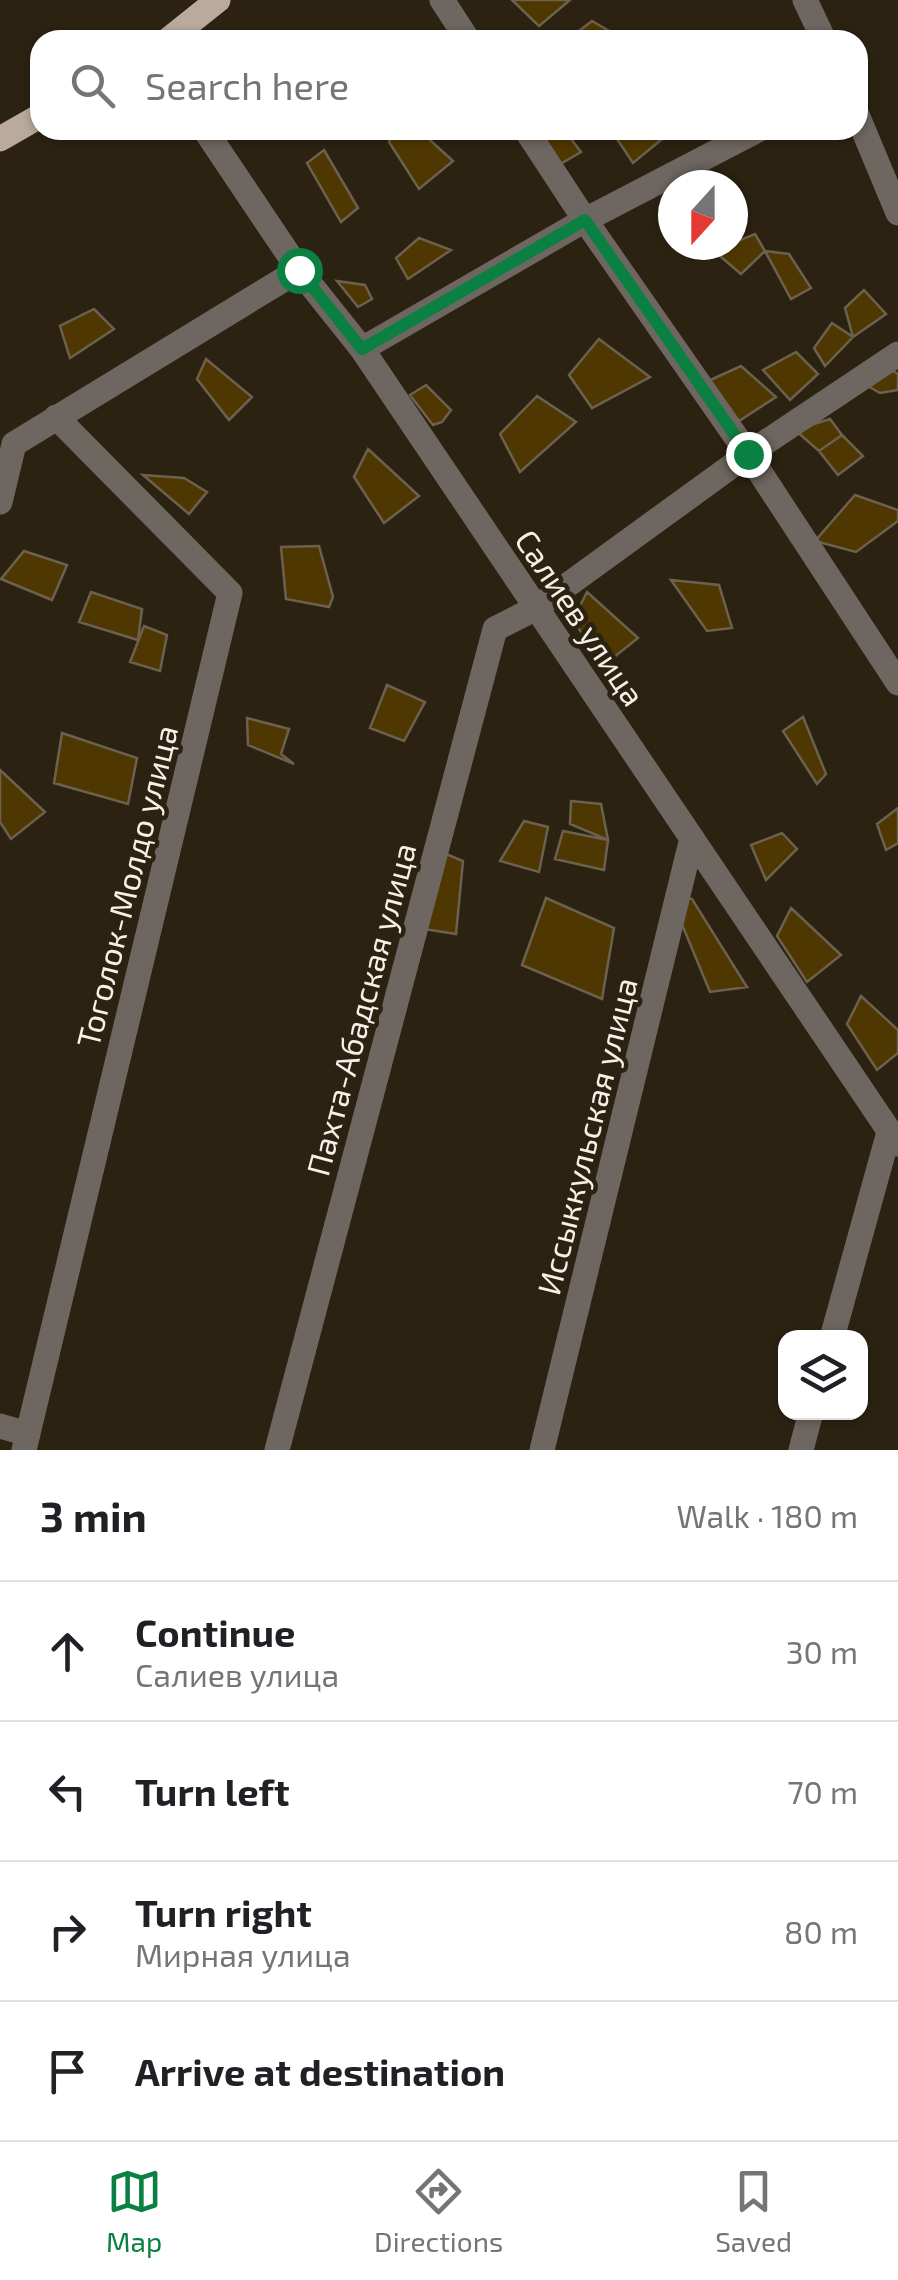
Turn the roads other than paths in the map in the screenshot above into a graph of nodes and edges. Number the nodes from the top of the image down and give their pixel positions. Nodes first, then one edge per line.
1 (218, 0) edge
2 (442, 0) edge
3 (805, 0) edge
4 (180, 30) edge
5 (462, 30) edge
6 (819, 30) edge
7 (30, 122) edge
8 (0, 139) edge
9 (212, 140) edge
10 (533, 140) edge
11 (739, 140) edge
12 (868, 140) edge
13 (898, 213) edge
14 (585, 220) junction
15 (299, 270) junction
16 (362, 349) junction
17 (898, 354) edge
18 (56, 417) junction
19 (748, 454) junction
20 (0, 502) edge
21 (536, 608) junction
22 (898, 684) edge
23 (692, 838) junction
24 (894, 1138) edge
25 (834, 1330) edge
26 (809, 1420) edge
27 (0, 1426) edge
28 (26, 1442) edge
29 (277, 1450) edge
30 (542, 1450) edge
31 (801, 1450) edge

1 - 4 main road
2 - 5 street
3 - 6 street
7 - 8 main road
9 - 15 street, Салиев улица
10 - 14 street
11 - 14 street
12 - 13 street
14 - 16 street
14 - 19 street
15 - 16 street, Салиев улица
15 - 18 street
16 - 21 street, Салиев улица
17 - 19 street, Пахта-Абадская улица
18 - 20 street
18 - 28 street, Тоголок-Молдо улица
19 - 21 street, Пахта-Абадская улица
19 - 22 street
21 - 23 street, Салиев улица
21 - 29 street, Пахта-Абадская улица
23 - 24 street, Салиев улица
23 - 30 street, Иссыккульская улица
24 - 25 street
26 - 31 street
27 - 28 street, Тоголок-Молдо улица

